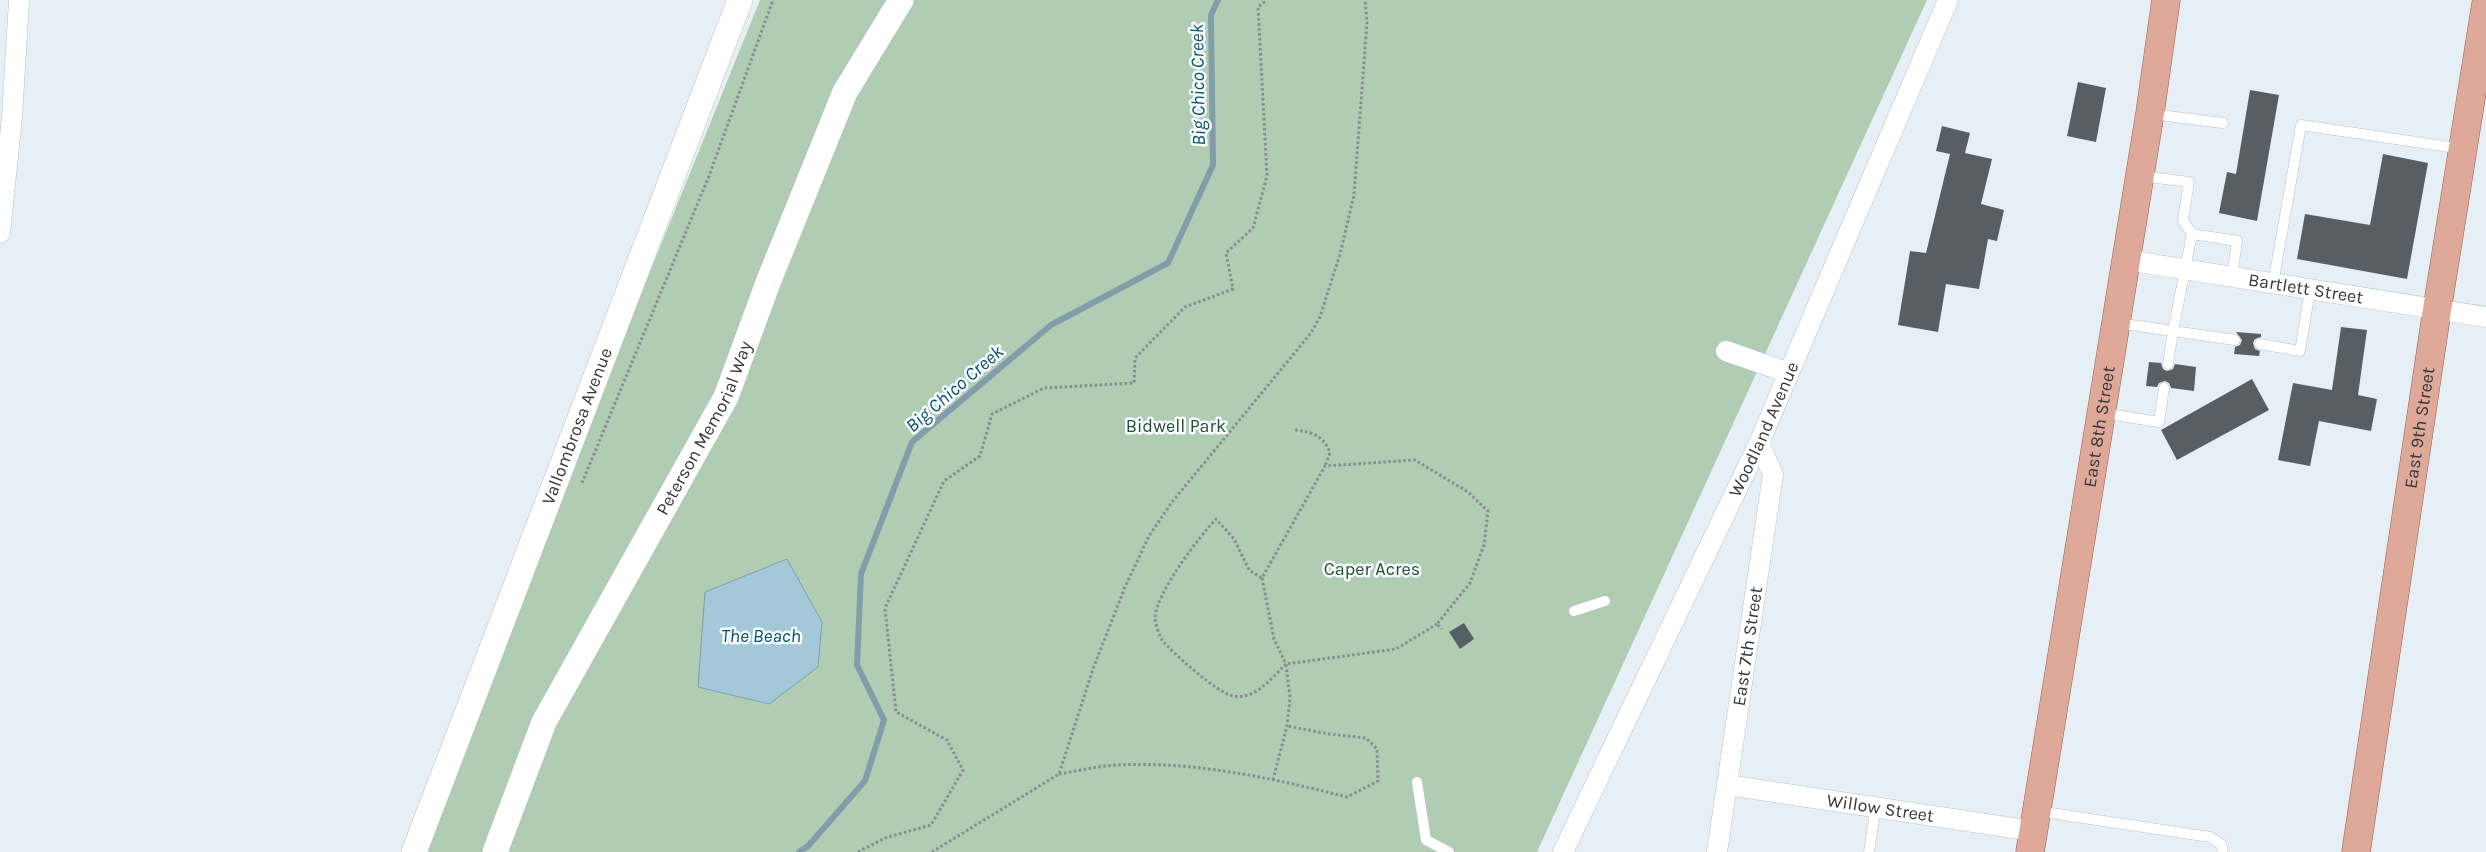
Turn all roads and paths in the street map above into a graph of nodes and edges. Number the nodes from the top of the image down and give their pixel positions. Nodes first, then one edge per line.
1 (19, 0) edge
2 (740, 0) edge
3 (773, 0) edge
4 (901, 0) edge
5 (1267, 0) edge
6 (1365, 0) edge
7 (1948, 0) edge
8 (2166, 0) edge
9 (2486, 4) edge
10 (2150, 114) junction
11 (2222, 123) dead end
12 (6, 124) edge
13 (2463, 149) junction
14 (2140, 176) junction
15 (0, 233) edge
16 (2192, 234) junction
17 (2126, 260) junction
18 (2185, 270) junction
19 (2232, 277) junction
20 (2273, 284) junction
21 (2310, 290) junction
22 (2437, 310) junction
23 (2486, 317) edge
24 (2116, 323) junction
25 (2173, 331) junction
26 (2236, 340) dead end
27 (2260, 344) dead end
28 (1726, 351) dead end
29 (2168, 364) dead end
30 (1789, 373) junction
31 (2164, 388) dead end
32 (2101, 413) junction
33 (1296, 430) dead end
34 (1759, 443) junction
35 (1325, 466) junction
36 (580, 486) dead end
37 (1262, 578) junction
38 (1605, 601) dead end
39 (1574, 611) dead end
40 (1437, 624) junction
41 (1442, 629) dead end
42 (1286, 664) junction
43 (1287, 726) junction
44 (1059, 774) junction
45 (1273, 780) junction
46 (1417, 782) dead end
47 (1727, 785) junction
48 (1876, 806) junction
49 (2033, 831) edge
50 (414, 852) edge
51 (495, 852) edge
52 (858, 852) edge
53 (932, 852) edge
54 (1449, 852) edge
55 (1563, 852) edge
56 (1717, 852) edge
57 (1869, 852) edge
58 (2223, 852) edge
59 (2356, 852) edge

1 - 12 street
2 - 50 street, Vallombrosa Avenue
3 - 36 path
4 - 51 street, Peterson Memorial Way
5 - 52 path
6 - 44 path
7 - 30 street, Woodland Avenue
8 - 10 main road, East 8th Street
9 - 13 main road, East 9th Street
10 - 11 lane
10 - 14 main road, East 8th Street
12 - 15 street
13 - 20 lane
13 - 22 main road, East 9th Street
14 - 16 lane
14 - 17 main road, East 8th Street
16 - 18 lane
16 - 19 lane
17 - 18 street, Bartlett Street
17 - 24 main road, East 8th Street
18 - 19 street, Bartlett Street
18 - 25 lane
19 - 20 street, Bartlett Street
20 - 21 street, Bartlett Street
21 - 22 street, Bartlett Street
21 - 27 lane
22 - 23 street, Bartlett Street
22 - 59 main road, East 9th Street
24 - 25 lane
24 - 32 main road, East 8th Street
25 - 26 lane
25 - 29 lane
28 - 30 street
30 - 34 street, Woodland Avenue
31 - 32 lane
32 - 49 main road, East 8th Street
33 - 35 path
34 - 47 street, East 7th Street
34 - 55 street, Woodland Avenue
35 - 37 path
35 - 40 path
37 - 42 path
37 - 42 path
38 - 39 lane
40 - 41 path
40 - 42 path
42 - 43 path
43 - 45 path
43 - 45 path
44 - 45 path
44 - 53 path
46 - 54 lane
47 - 48 street, Willow Street
47 - 56 street, East 7th Street
48 - 49 street, Willow Street
48 - 57 lane
49 - 58 lane

